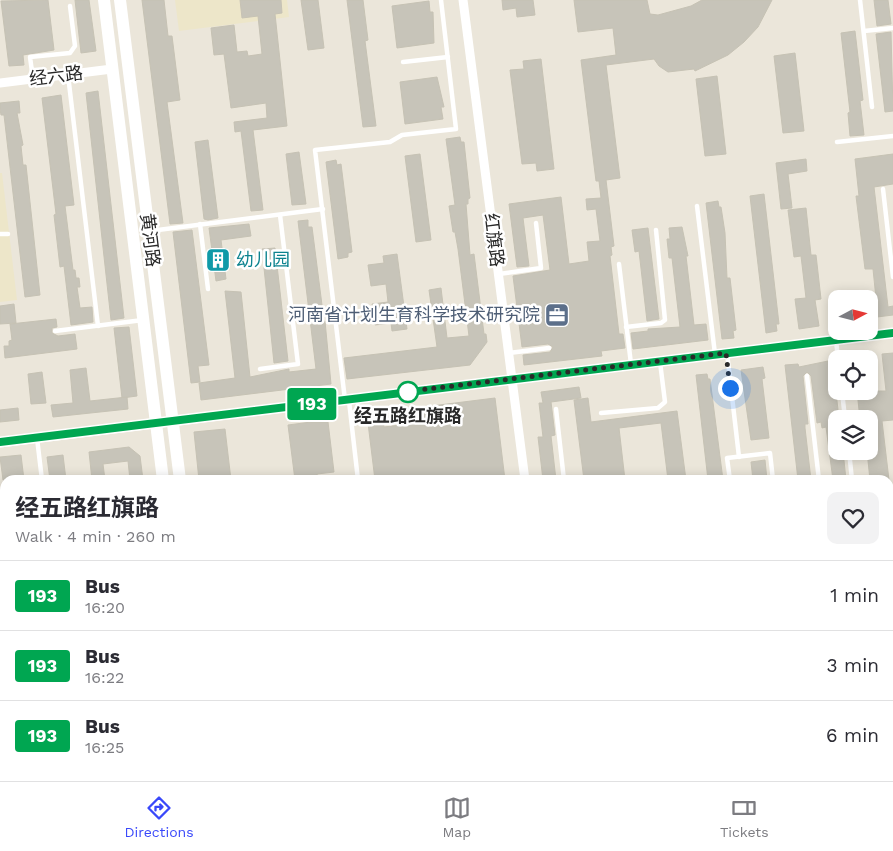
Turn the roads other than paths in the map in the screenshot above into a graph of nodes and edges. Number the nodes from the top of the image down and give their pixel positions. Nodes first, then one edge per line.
1 (104, 0) edge
2 (120, 0) edge
3 (441, 0) edge
4 (463, 0) edge
5 (860, 0) edge
6 (70, 6) dead end
7 (893, 28) edge
8 (864, 32) junction
9 (448, 57) junction
10 (403, 62) dead end
11 (112, 69) junction
12 (68, 75) junction
13 (33, 79) junction
14 (0, 83) edge
15 (872, 106) dead end
16 (893, 136) edge
17 (837, 142) dead end
18 (883, 190) dead end
19 (697, 206) dead end
20 (323, 209) junction
21 (280, 214) junction
22 (536, 223) dead end
23 (200, 224) junction
24 (656, 230) dead end
25 (149, 231) junction
26 (0, 234) edge
27 (8, 234) dead end
28 (619, 264) dead end
29 (499, 274) junction
30 (893, 277) edge
31 (208, 290) dead end
32 (143, 320) junction
33 (98, 326) junction
34 (626, 327) junction
35 (55, 331) dead end
36 (893, 333) edge
37 (878, 335) edge
38 (836, 340) joint
39 (549, 348) dead end
40 (837, 350) edge
41 (509, 353) junction
42 (726, 353) junction
43 (715, 354) junction
44 (660, 361) junction
45 (630, 364) junction
46 (260, 369) dead end
47 (807, 376) dead end
48 (512, 379) junction
49 (347, 399) junction
50 (556, 410) dead end
51 (601, 414) dead end
52 (172, 421) junction
53 (156, 423) junction
54 (37, 438) junction
55 (0, 442) edge
56 (738, 457) junction
57 (850, 460) edge
58 (41, 475) edge
59 (162, 475) edge
60 (179, 475) edge
61 (357, 475) edge
62 (524, 475) edge
63 (563, 475) edge
64 (729, 475) edge
65 (772, 475) edge
66 (818, 475) edge
67 (851, 475) edge

1 - 11 main road, 黄河路
2 - 25 main road, 黄河路
3 - 9 lane
4 - 29 street, 红旗路
5 - 8 lane
6 - 13 lane
7 - 8 lane
8 - 15 lane
9 - 10 lane
9 - 20 lane
11 - 12 street, 经六路
11 - 32 main road, 黄河路
12 - 13 street, 经六路
12 - 33 lane
13 - 14 street, 经六路
16 - 17 lane
18 - 30 lane
19 - 43 lane
20 - 21 lane
20 - 49 lane
21 - 23 lane
21 - 46 lane
22 - 29 lane
23 - 25 lane
23 - 31 lane
24 - 34 lane
25 - 52 main road, 黄河路
26 - 27 lane
28 - 34 lane
29 - 41 street, 红旗路
32 - 33 lane
32 - 53 main road, 黄河路
33 - 35 lane
34 - 45 lane
36 - 37 street
38 - 40 lane
38 - 42 street
39 - 41 lane
41 - 48 street, 红旗路
42 - 43 street
42 - 56 lane
43 - 44 street
44 - 45 street
44 - 51 lane
45 - 48 street
47 - 66 lane
48 - 49 street
48 - 62 street, 红旗路
49 - 52 street
49 - 61 lane
50 - 63 lane
52 - 53 street
52 - 60 main road, 黄河路
53 - 54 street
53 - 59 main road, 黄河路
54 - 55 street
54 - 58 lane
56 - 64 lane
56 - 65 lane
57 - 67 lane

